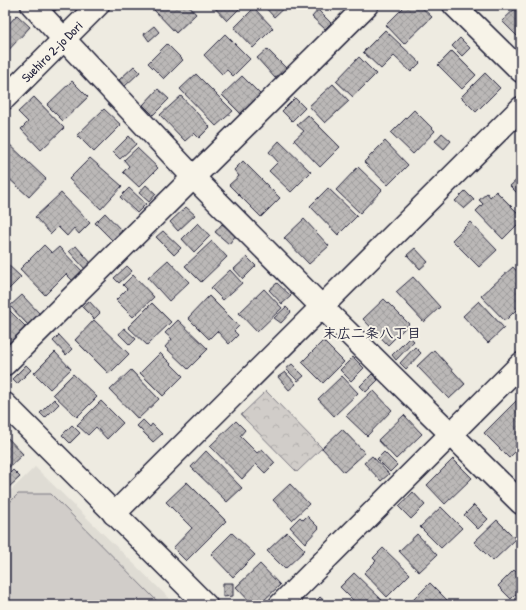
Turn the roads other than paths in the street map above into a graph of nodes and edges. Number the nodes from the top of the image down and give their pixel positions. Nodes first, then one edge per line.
1 (32, 5) edge
2 (98, 5) edge
3 (366, 5) edge
4 (454, 5) edge
5 (65, 39) junction
6 (521, 71) edge
7 (5, 98) edge
8 (521, 108) edge
9 (194, 178) junction
10 (322, 307) junction
11 (5, 364) edge
12 (521, 364) edge
13 (5, 404) edge
14 (451, 435) junction
15 (521, 503) edge
16 (114, 514) junction
17 (206, 605) edge
18 (280, 605) edge

1 - 5 street
2 - 5 street, Suehiro 2-jo Dori
3 - 9 street
4 - 6 street
5 - 7 street, Suehiro 2-jo Dori
5 - 9 street
8 - 10 street
9 - 10 street
9 - 11 street
10 - 14 street
10 - 16 street
12 - 14 street
13 - 16 street
14 - 15 street
14 - 18 street
16 - 17 street

